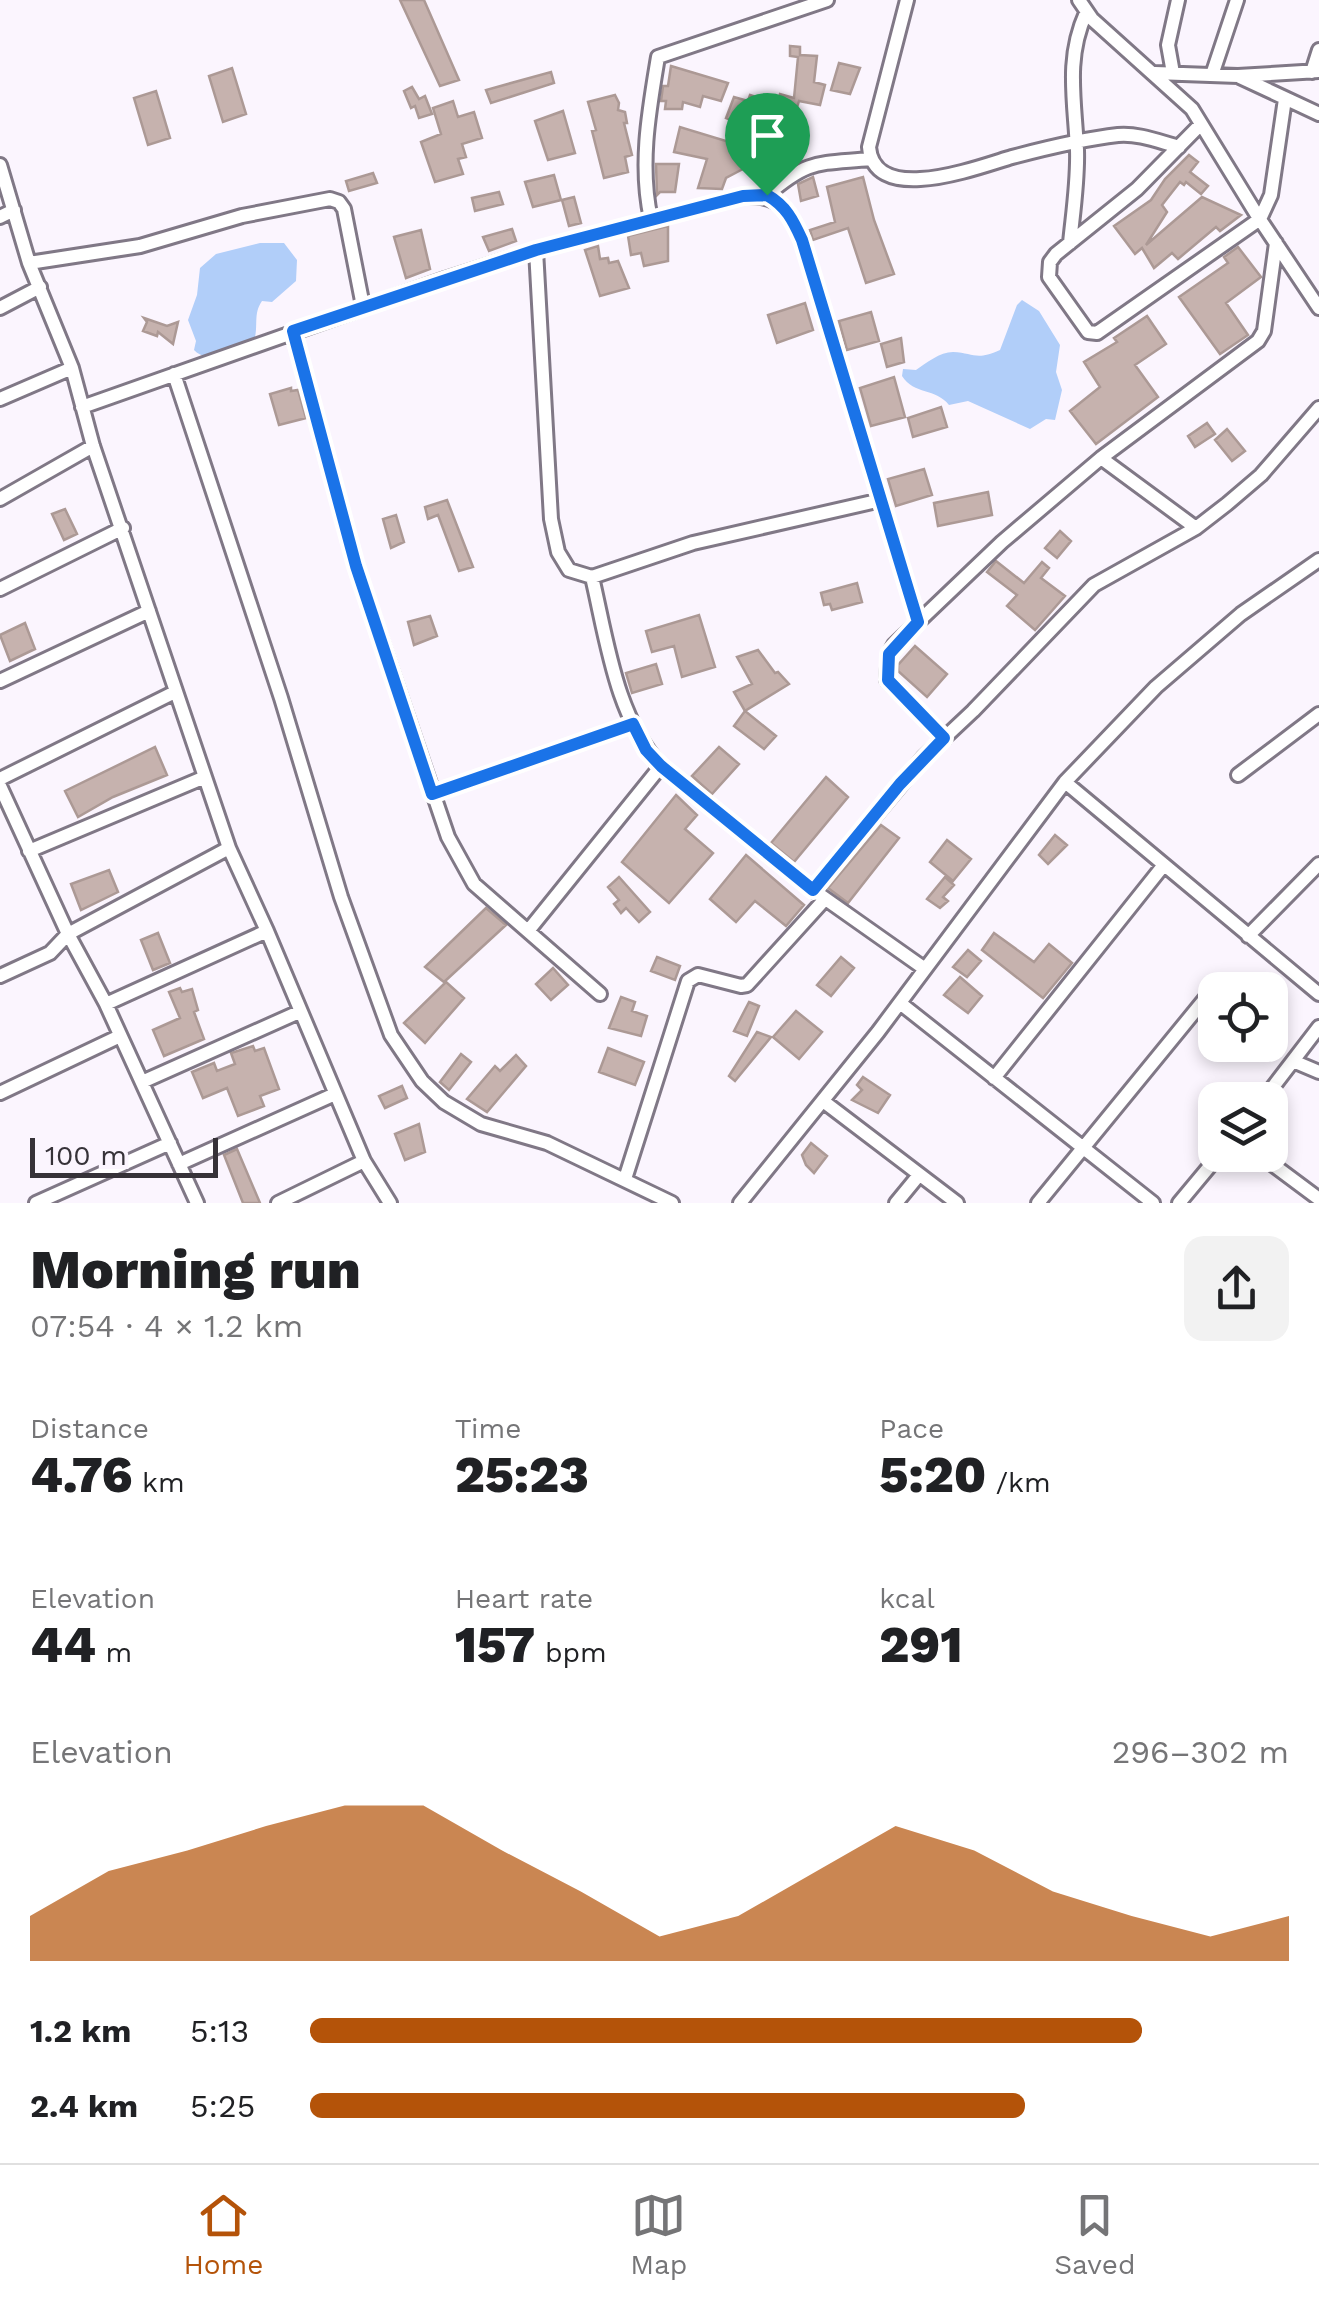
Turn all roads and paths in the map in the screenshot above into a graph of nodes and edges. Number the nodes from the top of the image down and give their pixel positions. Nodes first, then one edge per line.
1 (826, 0) edge
2 (908, 0) edge
3 (1178, 0) edge
4 (1237, 0) edge
5 (1082, 7) edge
6 (1319, 50) edge
7 (1315, 71) edge
8 (1155, 73) junction
9 (1173, 74) junction
10 (1212, 75) junction
11 (1238, 76) junction
12 (1284, 99) junction
13 (1319, 114) edge
14 (1201, 124) junction
15 (1076, 142) junction
16 (1179, 147) junction
17 (870, 159) junction
18 (0, 165) edge
19 (767, 195) junction
20 (14, 210) junction
21 (0, 217) edge
22 (651, 219) junction
23 (1260, 219) junction
24 (1276, 243) junction
25 (1070, 244) junction
26 (536, 250) junction
27 (29, 263) junction
28 (40, 288) junction
29 (1318, 301) edge
30 (363, 306) junction
31 (0, 308) edge
32 (293, 331) junction
33 (72, 368) junction
34 (174, 374) junction
35 (0, 399) edge
36 (82, 407) junction
37 (1319, 408) edge
38 (93, 446) junction
39 (1101, 458) junction
40 (0, 499) edge
41 (880, 500) junction
42 (123, 528) junction
43 (1196, 528) junction
44 (1319, 560) edge
45 (1305, 570) junction
46 (592, 578) junction
47 (1319, 578) edge
48 (0, 589) edge
49 (149, 610) junction
50 (918, 622) junction
51 (0, 681) edge
52 (175, 692) junction
53 (1319, 714) edge
54 (633, 724) junction
55 (944, 738) junction
56 (661, 766) junction
57 (1238, 775) dead end
58 (204, 777) junction
59 (0, 782) edge
60 (1065, 782) junction
61 (432, 794) junction
62 (229, 848) junction
63 (30, 851) junction
64 (1319, 864) edge
65 (1163, 866) junction
66 (819, 894) junction
67 (268, 931) junction
68 (528, 931) junction
69 (68, 934) junction
70 (1248, 936) junction
71 (925, 969) junction
72 (0, 976) edge
73 (600, 994) dead end
74 (1319, 994) edge
75 (900, 1003) junction
76 (106, 1004) junction
77 (1198, 1007) edge
78 (299, 1012) junction
79 (1319, 1027) edge
80 (120, 1036) junction
81 (1293, 1061) junction
82 (1319, 1072) edge
83 (994, 1078) junction
84 (142, 1082) junction
85 (1277, 1082) edge
86 (0, 1094) edge
87 (335, 1094) junction
88 (822, 1101) junction
89 (170, 1143) junction
90 (1082, 1148) junction
91 (364, 1161) junction
92 (179, 1164) junction
93 (1204, 1172) edge
94 (1283, 1172) edge
95 (919, 1175) junction
96 (625, 1179) junction
97 (1319, 1199) edge
98 (36, 1203) edge
99 (197, 1203) edge
100 (278, 1203) edge
101 (390, 1203) edge
102 (672, 1203) edge
103 (740, 1203) edge
104 (896, 1203) edge
105 (957, 1203) edge
106 (1038, 1203) edge
107 (1153, 1203) edge
108 (1178, 1203) edge

1 - 22 street
2 - 17 street
3 - 9 street
4 - 10 street
5 - 8 street
5 - 15 street
6 - 7 street
7 - 11 street
8 - 9 street
8 - 14 street
9 - 10 street
10 - 11 street
11 - 12 street
12 - 13 street
12 - 23 street
14 - 16 street
14 - 23 street
15 - 16 street
15 - 17 street
15 - 25 street
16 - 25 street
17 - 19 street
18 - 20 street
19 - 22 street
19 - 41 street
20 - 21 street
20 - 27 street
22 - 26 street
23 - 24 street
23 - 25 street
24 - 29 street
24 - 39 street
26 - 30 street
26 - 46 street
27 - 28 street
27 - 30 street
28 - 31 street
28 - 33 street
30 - 32 street
32 - 34 street
32 - 61 street
33 - 35 street
33 - 36 street
34 - 36 street
34 - 96 street
36 - 38 street
37 - 43 street
38 - 40 street
38 - 42 street
39 - 43 street
39 - 50 street
41 - 46 street
41 - 50 street
42 - 48 street
42 - 49 street
43 - 55 street
44 - 45 street
45 - 47 street
45 - 60 street
46 - 54 street
49 - 51 street
49 - 52 street
50 - 55 street
52 - 58 street
52 - 59 street
53 - 57 street
54 - 56 street
54 - 61 street
55 - 66 street
56 - 66 street
56 - 68 street
58 - 62 street
58 - 63 street
59 - 63 street
60 - 65 street
60 - 71 street
61 - 68 street
62 - 67 street
62 - 69 street
63 - 69 street
64 - 70 street
65 - 70 street
65 - 83 street
66 - 71 street
66 - 96 street
67 - 76 street
67 - 78 street
68 - 73 street
69 - 72 street
69 - 76 street
70 - 74 street
71 - 75 street
75 - 83 street
75 - 88 street
76 - 80 street
77 - 90 street
78 - 84 street
78 - 87 street
79 - 81 street
80 - 84 street
80 - 86 street
81 - 82 street
81 - 85 street
83 - 90 street
84 - 89 street
87 - 91 street
87 - 92 street
88 - 95 street
88 - 103 street
89 - 92 street
89 - 98 street
90 - 106 street
90 - 107 street
91 - 100 street
91 - 101 street
92 - 99 street
93 - 108 street
94 - 97 street
95 - 104 street
95 - 105 street
96 - 102 street

